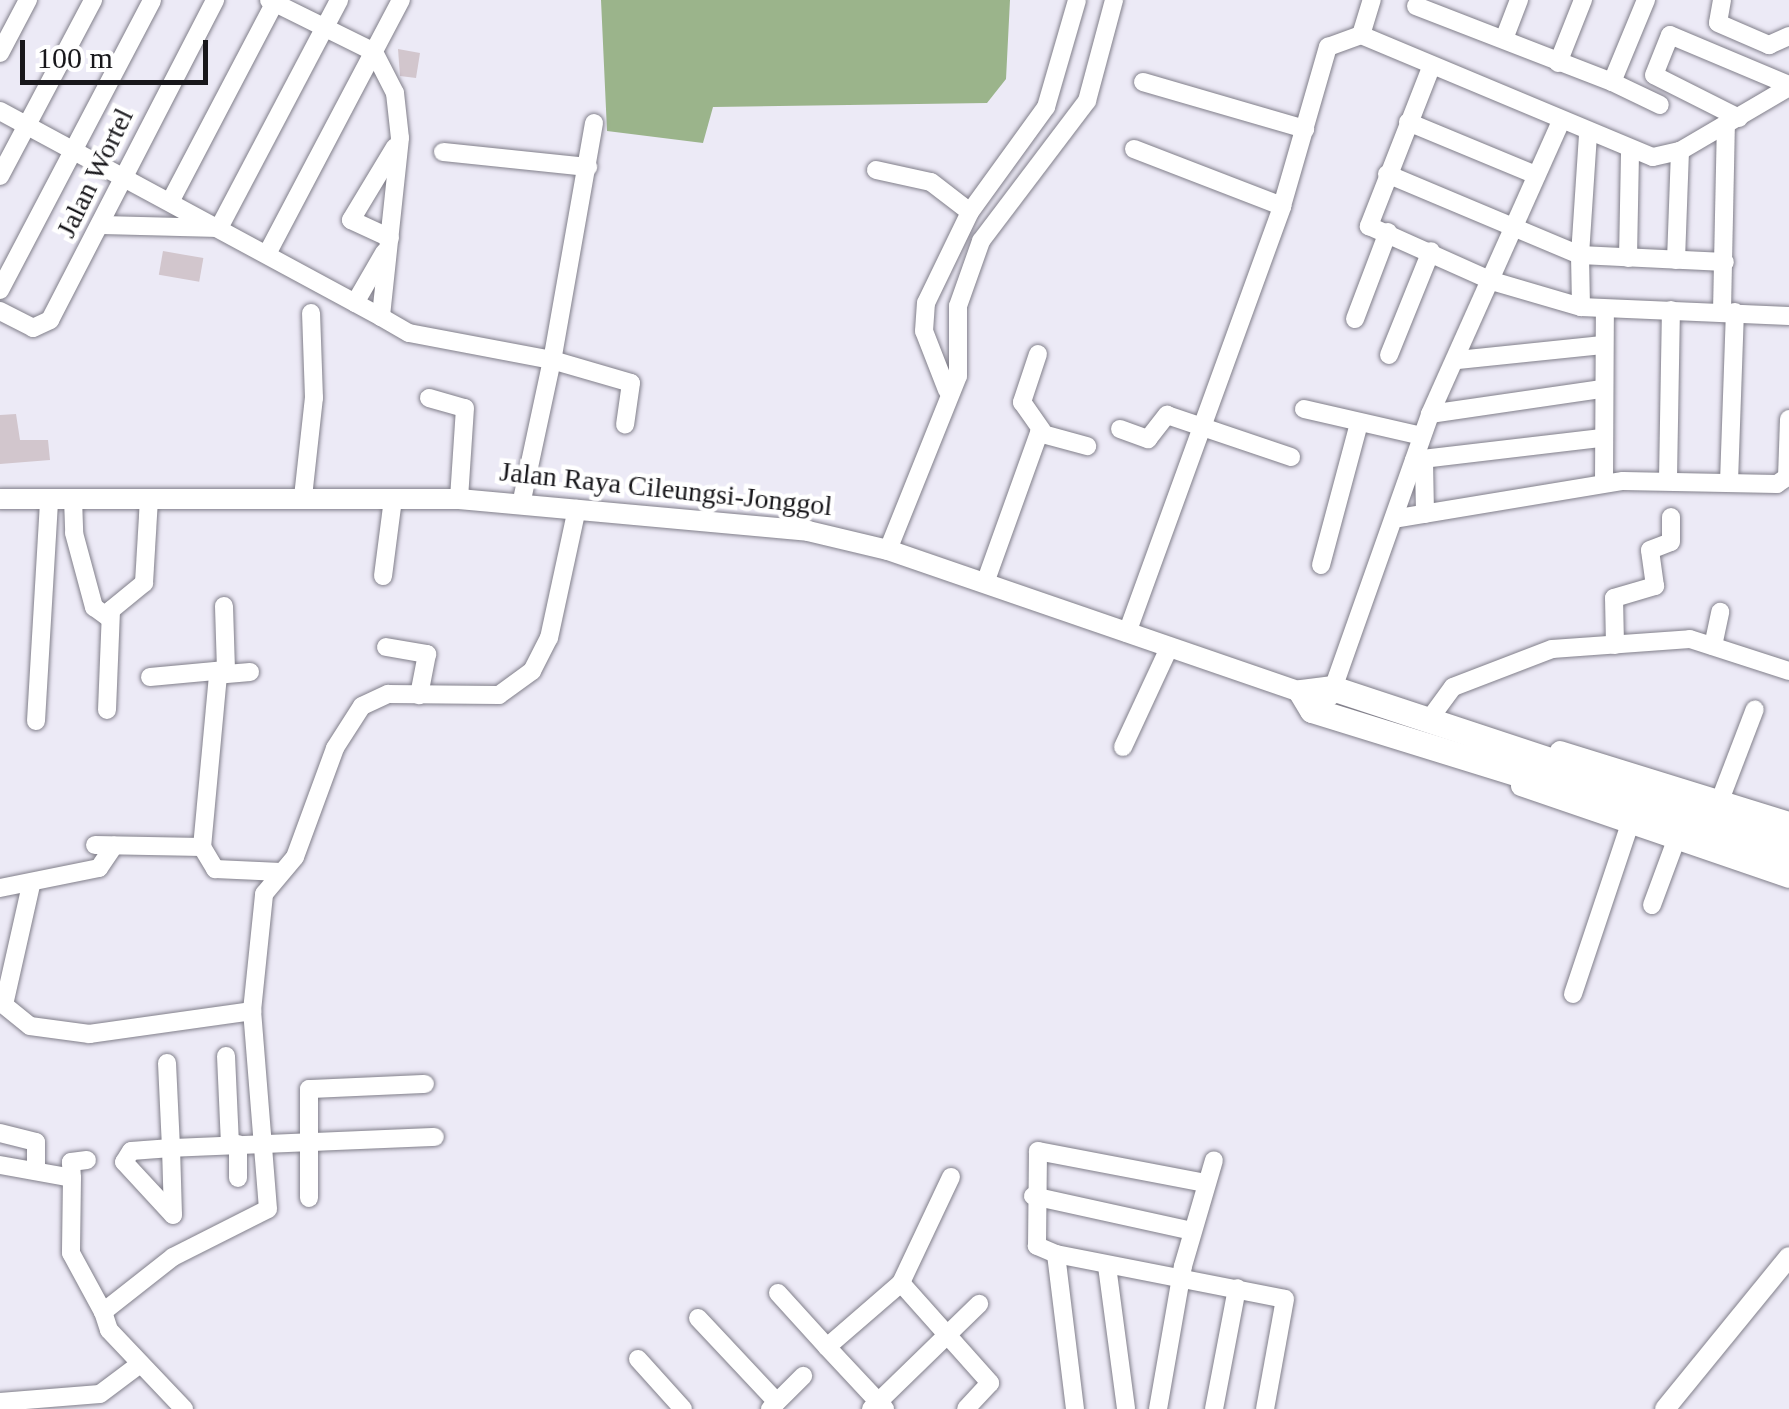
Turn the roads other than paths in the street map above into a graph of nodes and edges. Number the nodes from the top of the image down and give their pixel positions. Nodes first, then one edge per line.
1 (28, 0) edge
2 (93, 0) edge
3 (152, 0) edge
4 (215, 0) edge
5 (339, 0) edge
6 (401, 0) edge
7 (1077, 0) edge
8 (1114, 0) edge
9 (1372, 0) edge
10 (1519, 0) edge
11 (1583, 0) edge
12 (1646, 0) edge
13 (1722, 0) edge
14 (273, 1) edge
15 (1416, 6) dead end
16 (1438, 6) edge
17 (324, 27) junction
18 (1361, 35) junction
19 (1789, 36) edge
20 (1504, 39) junction
21 (374, 52) junction
22 (0, 53) edge
23 (1558, 63) junction
24 (1430, 70) junction
25 (1144, 82) dead end
26 (1612, 82) junction
27 (1789, 86) edge
28 (1660, 104) dead end
29 (0, 111) edge
30 (1408, 122) junction
31 (1733, 122) junction
32 (594, 123) dead end
33 (1560, 123) junction
34 (28, 125) junction
35 (1304, 130) junction
36 (1588, 135) junction
37 (400, 138) junction
38 (1134, 148) dead end
39 (74, 150) junction
40 (1630, 151) junction
41 (1680, 151) junction
42 (443, 152) dead end
43 (588, 167) junction
44 (876, 170) dead end
45 (1386, 174) junction
46 (123, 175) junction
47 (1536, 175) junction
48 (0, 176) edge
49 (170, 202) junction
50 (1282, 206) junction
51 (970, 212) junction
52 (102, 225) junction
53 (219, 228) junction
54 (1388, 232) junction
55 (1513, 233) junction
56 (390, 241) junction
57 (1431, 251) junction
58 (267, 254) junction
59 (1580, 255) junction
60 (1628, 258) junction
61 (1676, 260) junction
62 (1724, 262) junction
63 (1492, 281) junction
64 (0, 290) edge
65 (355, 303) junction
66 (1581, 307) junction
67 (1606, 309) junction
68 (0, 310) edge
69 (1671, 310) junction
70 (1729, 312) junction
71 (311, 314) dead end
72 (1789, 316) edge
73 (380, 317) junction
74 (1355, 319) dead end
75 (1603, 345) junction
76 (1038, 354) dead end
77 (1389, 355) dead end
78 (552, 360) junction
79 (1457, 360) junction
80 (1602, 389) junction
81 (947, 390) junction
82 (429, 398) dead end
83 (1304, 409) dead end
84 (1430, 414) junction
85 (1789, 418) edge
86 (1359, 423) junction
87 (625, 425) dead end
88 (1120, 429) dead end
89 (1042, 430) junction
90 (1198, 430) junction
91 (1422, 436) junction
92 (1600, 438) junction
93 (1087, 446) dead end
94 (1291, 457) dead end
95 (1419, 460) junction
96 (1668, 478) junction
97 (1728, 482) junction
98 (1604, 483) junction
99 (74, 498) junction
100 (303, 498) junction
101 (49, 499) junction
102 (149, 499) junction
103 (393, 499) junction
104 (459, 499) junction
105 (0, 500) edge
106 (521, 504) junction
107 (578, 509) junction
108 (1425, 514) junction
109 (1672, 517) dead end
110 (1399, 518) junction
111 (888, 550) junction
112 (1321, 565) dead end
113 (383, 576) dead end
114 (985, 583) junction
115 (224, 606) dead end
116 (1720, 612) dead end
117 (110, 618) junction
118 (1126, 634) junction
119 (1614, 645) junction
120 (1714, 646) junction
121 (386, 647) dead end
122 (1168, 648) junction
123 (1789, 671) edge
124 (250, 672) dead end
125 (218, 675) junction
126 (150, 676) dead end
127 (1333, 688) junction
128 (1302, 692) junction
129 (418, 696) junction
130 (107, 710) dead end
131 (1755, 710) dead end
132 (1326, 714) junction
133 (1428, 721) junction
134 (36, 722) dead end
135 (1123, 747) dead end
136 (1499, 755) junction
137 (1546, 769) junction
138 (1720, 800) junction
139 (1788, 821) edge
140 (1630, 824) junction
141 (1676, 840) junction
142 (202, 847) junction
143 (1789, 858) edge
144 (281, 872) junction
145 (1789, 878) edge
146 (31, 885) junction
147 (0, 888) edge
148 (1652, 905) dead end
149 (1573, 994) dead end
150 (2, 1012) edge
151 (252, 1012) junction
152 (226, 1056) dead end
153 (167, 1063) dead end
154 (425, 1084) dead end
155 (0, 1134) edge
156 (436, 1136) dead end
157 (306, 1142) junction
158 (265, 1143) junction
159 (234, 1144) junction
160 (87, 1160) dead end
161 (1214, 1160) dead end
162 (0, 1164) edge
163 (36, 1170) junction
164 (951, 1177) dead end
165 (72, 1178) junction
166 (238, 1178) dead end
167 (1205, 1183) junction
168 (1033, 1196) junction
169 (309, 1198) dead end
170 (1192, 1232) junction
171 (1056, 1254) junction
172 (1789, 1257) edge
173 (1107, 1266) junction
174 (1180, 1280) junction
175 (901, 1283) junction
176 (1236, 1288) junction
177 (778, 1293) dead end
178 (979, 1304) dead end
179 (103, 1312) junction
180 (698, 1318) dead end
181 (948, 1334) junction
182 (827, 1347) junction
183 (638, 1359) dead end
184 (140, 1364) junction
185 (803, 1376) dead end
186 (0, 1402) edge
187 (774, 1405) edge
188 (877, 1406) edge
189 (184, 1409) edge
190 (683, 1409) edge
191 (966, 1409) edge
192 (1075, 1409) edge
193 (1126, 1409) edge
194 (1158, 1409) edge
195 (1214, 1409) edge
196 (1264, 1409) edge
197 (1665, 1409) edge

1 - 22 street
2 - 34 street
3 - 39 street
4 - 46 street, Jalan Wortel
5 - 17 street
6 - 21 street
7 - 51 street
8 - 81 street
9 - 18 street
10 - 20 street
11 - 23 street
12 - 26 street
13 - 19 street
14 - 17 street
14 - 49 street
15 - 16 street
16 - 20 street
17 - 21 street
17 - 53 street
18 - 24 street
18 - 35 street
20 - 23 street
21 - 37 street
21 - 58 street
23 - 26 street
24 - 30 street
24 - 33 street
25 - 35 street
26 - 28 street
27 - 31 street
27 - 31 street
29 - 34 street
30 - 45 street
30 - 47 street
31 - 41 street
31 - 62 street
32 - 43 street
33 - 36 street
33 - 47 street
34 - 39 street
34 - 48 street
35 - 50 street
36 - 40 street
36 - 59 street
37 - 56 street
37 - 56 street
38 - 50 street
39 - 46 street
39 - 64 street
40 - 41 street
40 - 60 street
41 - 61 street
42 - 43 street
43 - 78 street
44 - 51 street
45 - 54 street
45 - 55 street
46 - 49 street
46 - 52 street, Jalan Wortel
47 - 55 street
49 - 53 street
50 - 90 street
51 - 81 street
52 - 53 street
52 - 68 street, Jalan Wortel
53 - 58 street
54 - 57 street
54 - 74 street
55 - 59 street
55 - 63 street
56 - 65 street
56 - 73 street
57 - 63 street
57 - 77 street
58 - 65 street
59 - 60 street
59 - 66 street
60 - 61 street
61 - 62 street
62 - 70 street
63 - 66 street
63 - 79 street
65 - 73 street
66 - 67 street
67 - 69 street
67 - 75 street
69 - 70 street
69 - 96 street
70 - 72 street
70 - 97 street
71 - 100 street
73 - 78 street
75 - 79 street
75 - 80 street
76 - 89 street
78 - 87 street
78 - 106 street
79 - 84 street
80 - 84 street
80 - 92 street
81 - 111 street
82 - 104 street
83 - 86 street
84 - 91 street
85 - 97 street
86 - 91 street
86 - 112 street
88 - 90 street
89 - 93 street
89 - 114 street
90 - 94 street
90 - 118 street
91 - 95 street
92 - 95 street
92 - 98 street
95 - 108 street
95 - 110 street
96 - 97 street
96 - 98 street
98 - 108 street
99 - 101 main road, Jalan Raya Cileungsi-Jonggol
99 - 102 main road, Jalan Raya Cileungsi-Jonggol
99 - 117 street
100 - 102 main road, Jalan Raya Cileungsi-Jonggol
100 - 103 main road, Jalan Raya Cileungsi-Jonggol
101 - 105 main road, Jalan Raya Cileungsi-Jonggol
101 - 134 street
102 - 117 street
103 - 104 main road, Jalan Raya Cileungsi-Jonggol
103 - 113 street
104 - 106 main road, Jalan Raya Cileungsi-Jonggol
106 - 107 main road, Jalan Raya Cileungsi-Jonggol
107 - 111 main road, Jalan Raya Cileungsi-Jonggol
107 - 129 street
108 - 110 street
109 - 119 street
110 - 127 street
111 - 114 main road, Jalan Raya Cileungsi-Jonggol
114 - 118 main road, Jalan Raya Cileungsi-Jonggol
115 - 125 street
116 - 120 street
117 - 130 street
118 - 122 main road, Jalan Raya Cileungsi-Jonggol
119 - 120 street
119 - 133 street
120 - 123 street
121 - 129 street
122 - 128 main road, Jalan Raya Cileungsi-Jonggol
122 - 135 street
124 - 125 street
125 - 126 street
125 - 142 street
127 - 128 highway, Jalan Raya Cileungsi-Jonggol
127 - 132 street
127 - 133 highway, Jalan Raya Cileungsi-Jonggol
128 - 132 highway, Jalan Raya Cileungsi-Jonggol
129 - 144 street
131 - 138 street
132 - 136 highway, Jalan Raya Cileungsi-Jonggol
133 - 136 highway, Jalan Raya Cileungsi-Jonggol
136 - 137 highway, Jalan Raya Cileungsi-Jonggol
136 - 138 main road, Jalan Raya Cileungsi-Jonggol
136 - 140 main road, Jalan Raya Cileungsi-Jonggol
137 - 139 highway
137 - 143 highway
138 - 139 main road, Jalan Raya Cileungsi-Jonggol
140 - 141 main road, Jalan Raya Cileungsi-Jonggol
140 - 149 street
141 - 145 main road, Jalan Raya Cileungsi-Jonggol
141 - 148 street
142 - 144 street
142 - 146 street
144 - 151 street
146 - 147 street
146 - 150 street
150 - 151 street
151 - 158 street
152 - 159 street
153 - 159 street
154 - 157 street
155 - 163 street
156 - 157 street
157 - 158 street
157 - 169 street
158 - 159 street
158 - 179 street
159 - 166 street
160 - 165 street
161 - 167 street
162 - 163 street
163 - 165 street
164 - 175 street
165 - 179 street
167 - 168 street
167 - 170 street
168 - 170 street
168 - 171 street
170 - 174 street
171 - 173 street
171 - 192 street
172 - 197 main road
173 - 174 street
173 - 193 street
174 - 176 street
174 - 194 street
175 - 181 street
175 - 182 street
176 - 195 street
176 - 196 street
177 - 182 street
178 - 181 street
179 - 184 street
180 - 187 street
181 - 188 street
181 - 191 street
182 - 188 street
183 - 190 street
184 - 186 street
184 - 189 street
185 - 187 street

